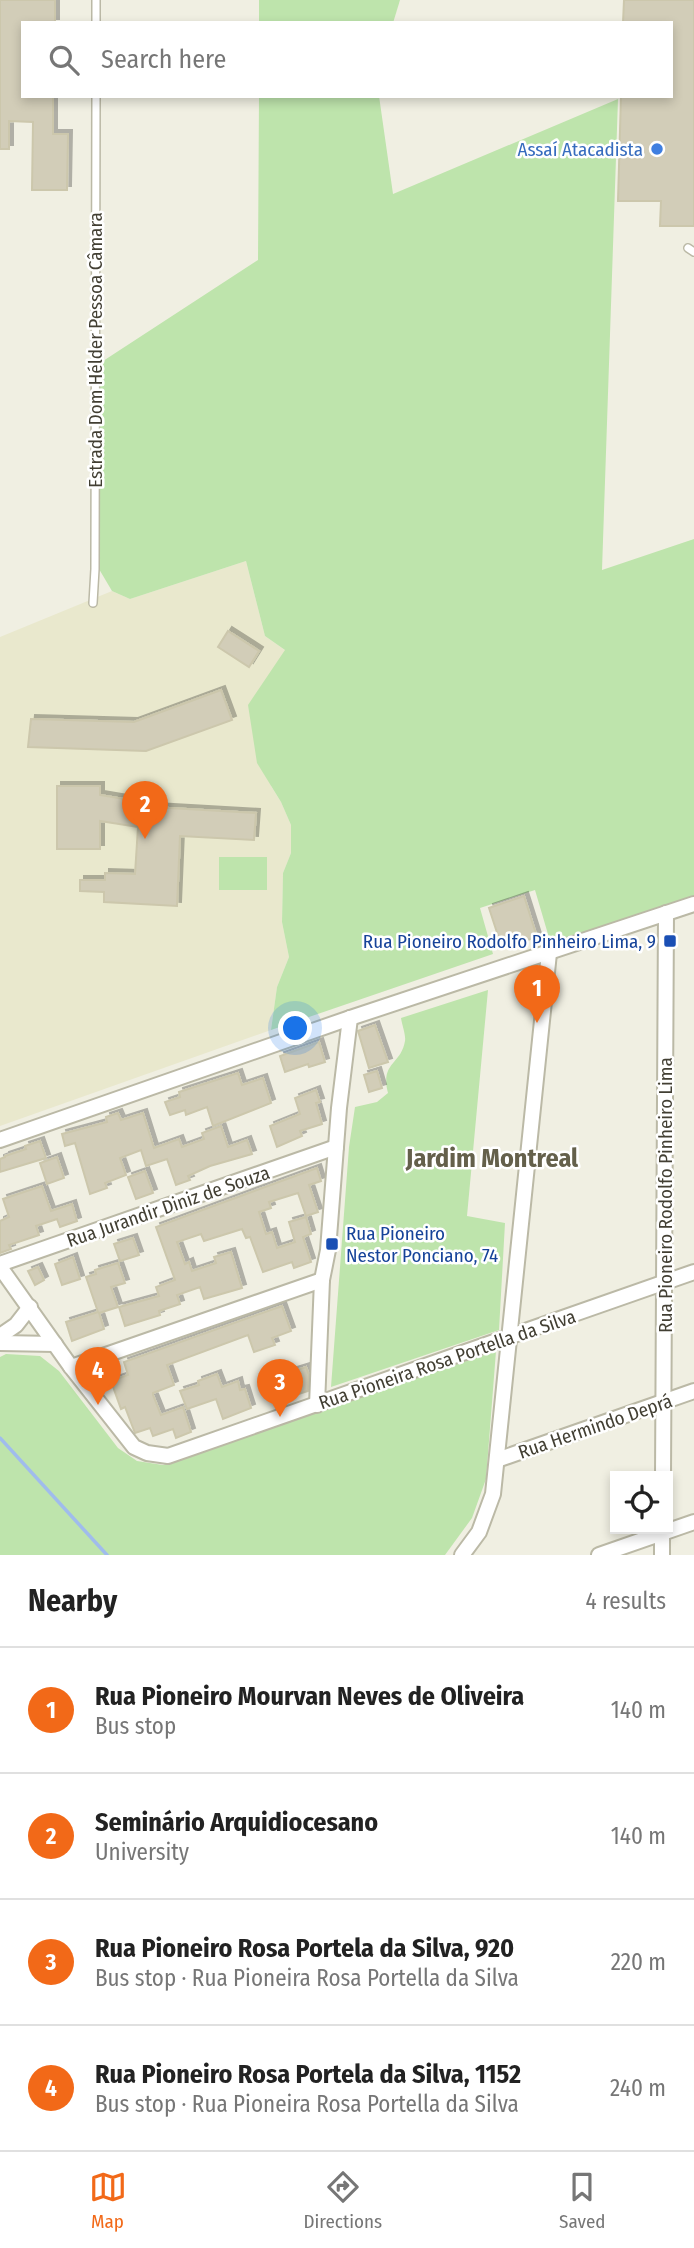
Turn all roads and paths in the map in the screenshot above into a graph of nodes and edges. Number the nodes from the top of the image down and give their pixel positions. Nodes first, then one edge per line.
1 (96, 0) edge
2 (96, 21) edge
3 (96, 98) edge
4 (93, 603) dead end
5 (694, 904) edge
6 (667, 914) junction
7 (549, 953) junction
8 (350, 1018) junction
9 (0, 1140) edge
10 (336, 1147) junction
11 (0, 1266) edge
12 (694, 1272) edge
13 (322, 1280) junction
14 (665, 1282) junction
15 (30, 1307) junction
16 (0, 1336) edge
17 (509, 1337) junction
18 (0, 1343) edge
19 (55, 1344) junction
20 (71, 1367) junction
21 (694, 1391) edge
22 (664, 1402) junction
23 (317, 1405) junction
24 (496, 1460) junction
25 (663, 1471) edge
26 (694, 1522) edge
27 (673, 1528) edge
28 (654, 1534) edge
29 (662, 1534) edge
30 (462, 1555) edge
31 (598, 1555) edge
32 (662, 1555) edge

1 - 2 lane
3 - 4 lane, Estrada Dom Hélder Pessoa Câmara
5 - 6 street
6 - 7 street
6 - 14 street, Rua Pioneiro Rodolfo Pinheiro Lima
7 - 8 street
7 - 17 street
8 - 9 street
8 - 10 street
10 - 11 street, Rua Jurandir Diniz de Souza
10 - 13 street
11 - 15 street, Rua Pioneira Rosa Portella da Silva
12 - 14 street, Rua Pioneira Rosa Portella da Silva
13 - 20 street
13 - 23 street
14 - 17 street, Rua Pioneira Rosa Portella da Silva
14 - 22 street, Rua Pioneiro Rodolfo Pinheiro Lima
15 - 16 street
15 - 19 street, Rua Pioneira Rosa Portella da Silva
17 - 23 street, Rua Pioneira Rosa Portella da Silva
17 - 24 street
18 - 19 street
19 - 20 street, Rua Pioneira Rosa Portella da Silva
20 - 23 street, Rua Pioneira Rosa Portella da Silva
21 - 22 street, Rua Hermindo Deprá
22 - 24 street, Rua Hermindo Deprá
22 - 25 street, Rua Pioneiro Rodolfo Pinheiro Lima
24 - 30 street
26 - 27 street
28 - 31 street
29 - 32 street

